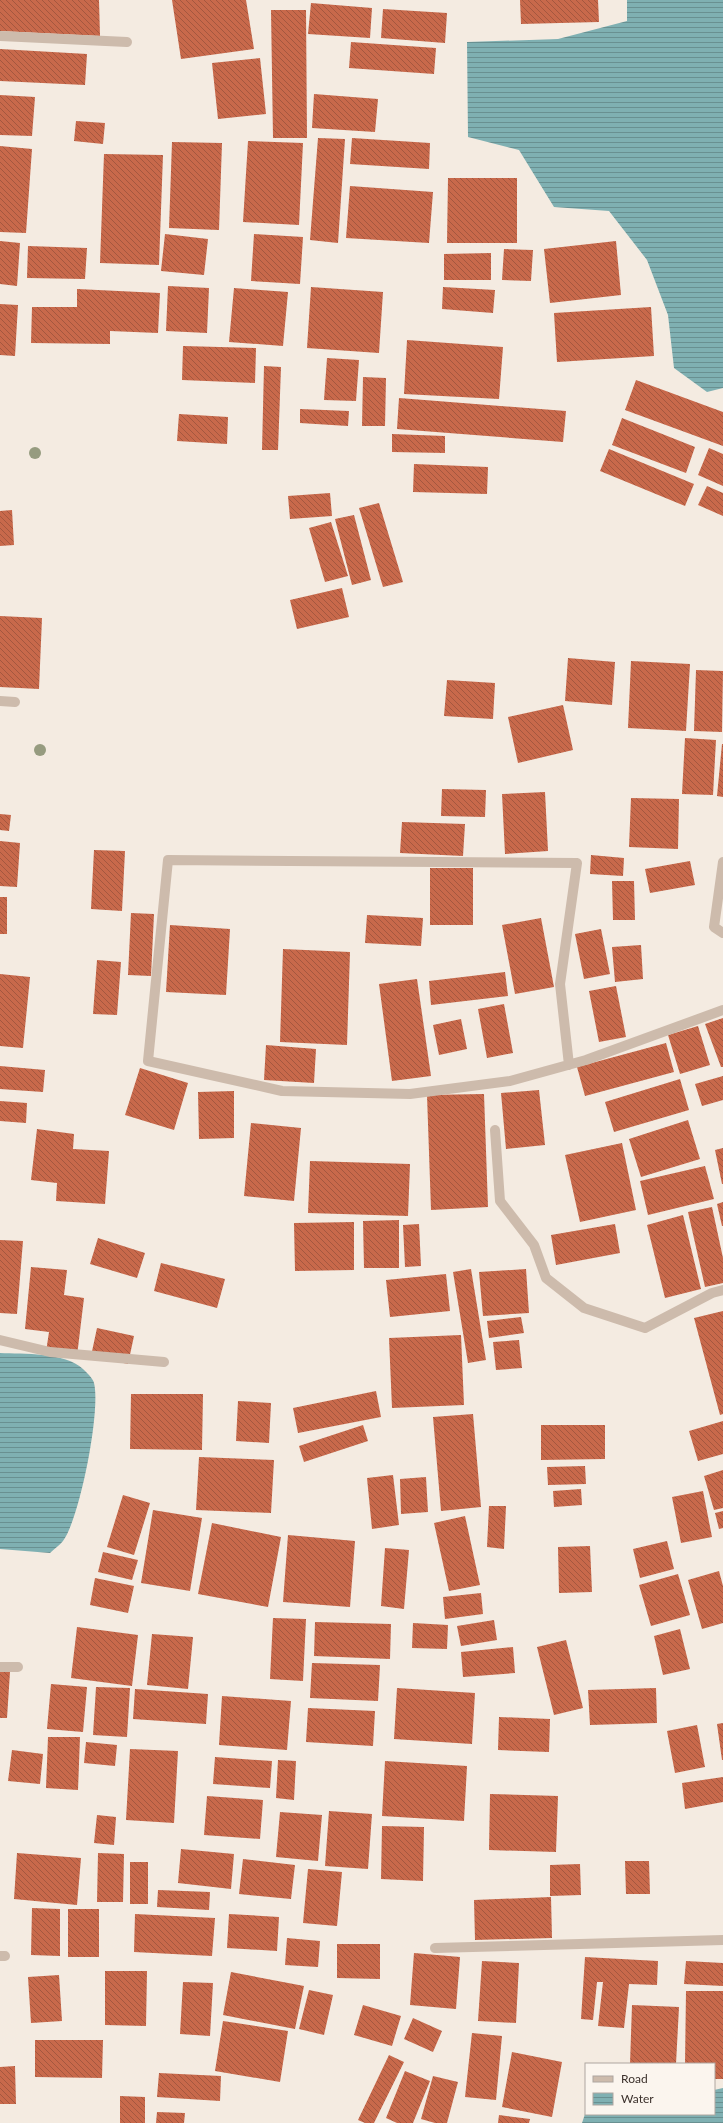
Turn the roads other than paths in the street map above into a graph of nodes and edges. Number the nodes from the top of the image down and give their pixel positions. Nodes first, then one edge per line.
1 (0, 36) edge
2 (127, 42) dead end
3 (0, 701) edge
4 (15, 702) dead end
5 (723, 862) edge
6 (723, 934) edge
7 (723, 1010) edge
8 (570, 1065) junction
9 (495, 1130) dead end
10 (723, 1290) edge
11 (0, 1340) edge
12 (164, 1362) dead end
13 (0, 1667) edge
14 (18, 1668) dead end
15 (723, 1940) edge
16 (435, 1948) dead end

1 - 2 street
3 - 4 street
5 - 6 street
7 - 8 street
8 - 8 street
9 - 10 street
11 - 12 street
13 - 14 street
15 - 16 street

